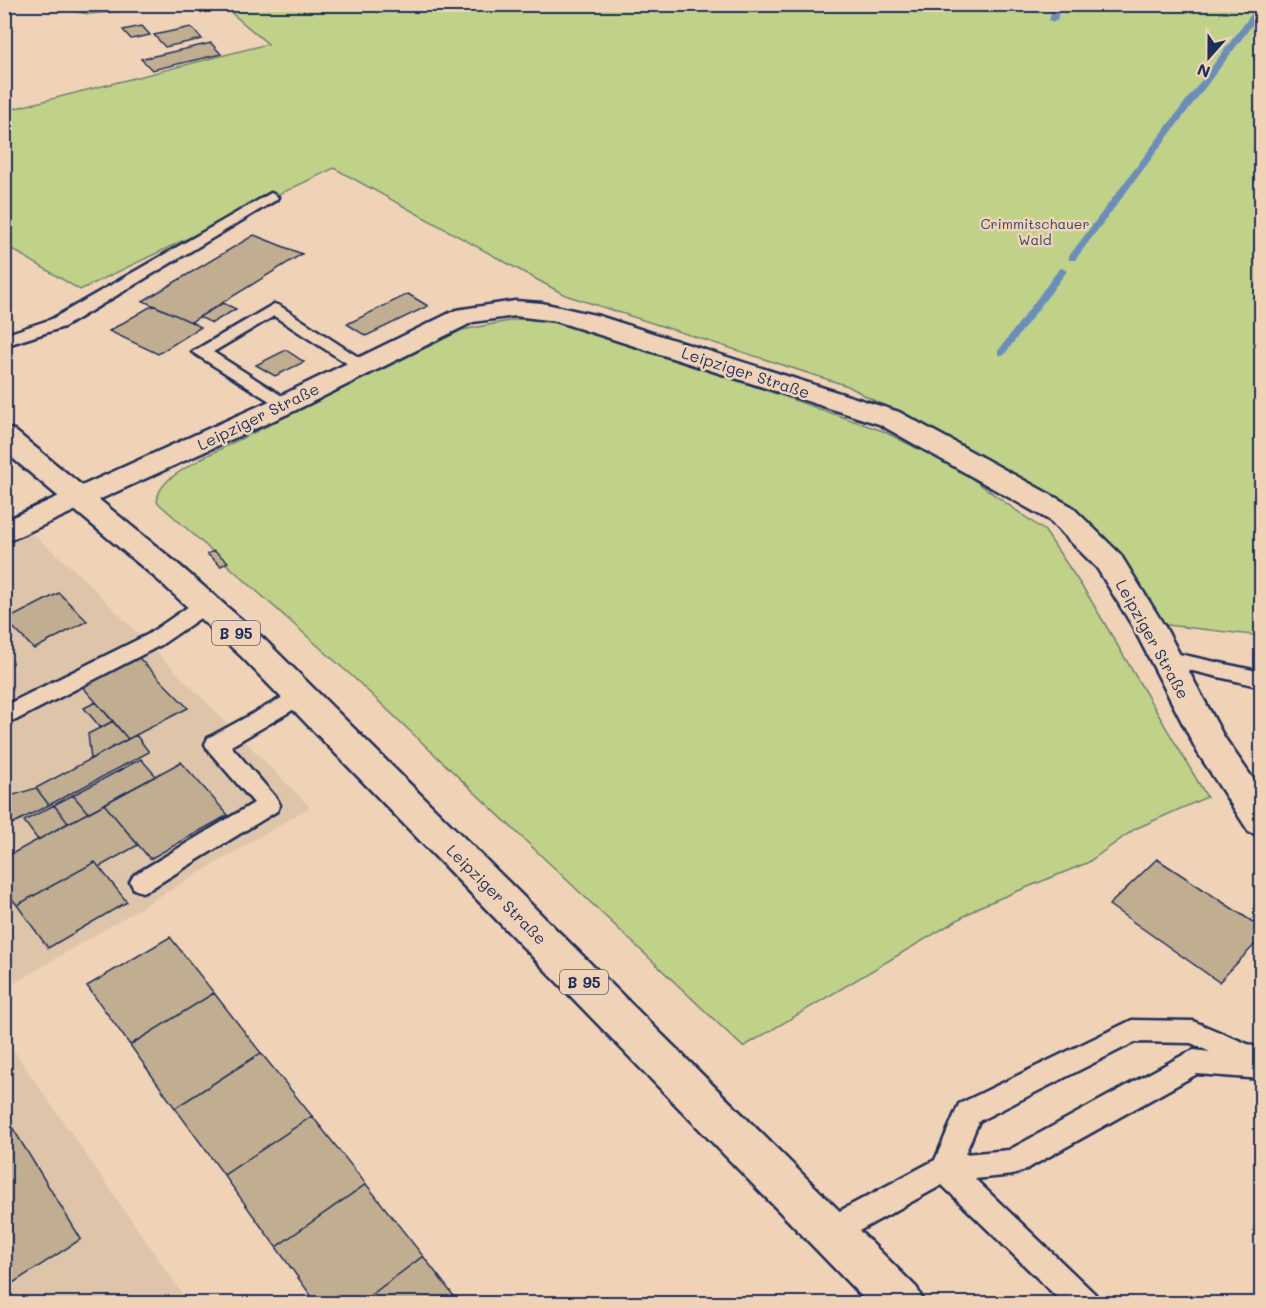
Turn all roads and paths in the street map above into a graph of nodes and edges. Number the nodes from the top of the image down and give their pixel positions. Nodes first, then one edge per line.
1 (271, 197) dead end
2 (4, 341) edge
3 (363, 366) junction
4 (284, 405) junction
5 (4, 436) edge
6 (81, 499) junction
7 (4, 533) edge
8 (205, 605) junction
9 (1165, 658) junction
10 (1262, 681) edge
11 (300, 696) junction
12 (8, 714) dead end
13 (1262, 822) edge
14 (142, 882) dead end
15 (1262, 1062) edge
16 (1262, 1067) edge
17 (945, 1169) junction
18 (830, 1232) junction
19 (901, 1304) edge
20 (1085, 1304) edge

1 - 2 lane
3 - 4 street, Leipziger Straße
3 - 4 lane
3 - 9 street, Leipziger Straße
4 - 6 street, Leipziger Straße
5 - 6 street, Leipziger Straße / B 95
6 - 7 street
6 - 8 street, Leipziger Straße / B 95
8 - 11 street, Leipziger Straße / B 95
8 - 12 lane
9 - 10 lane
9 - 13 street, Leipziger Straße
11 - 14 lane
11 - 18 street, Leipziger Straße / B 95
15 - 17 lane
16 - 17 lane
17 - 18 lane
17 - 20 lane
18 - 19 street, Leipziger Straße / B 95

